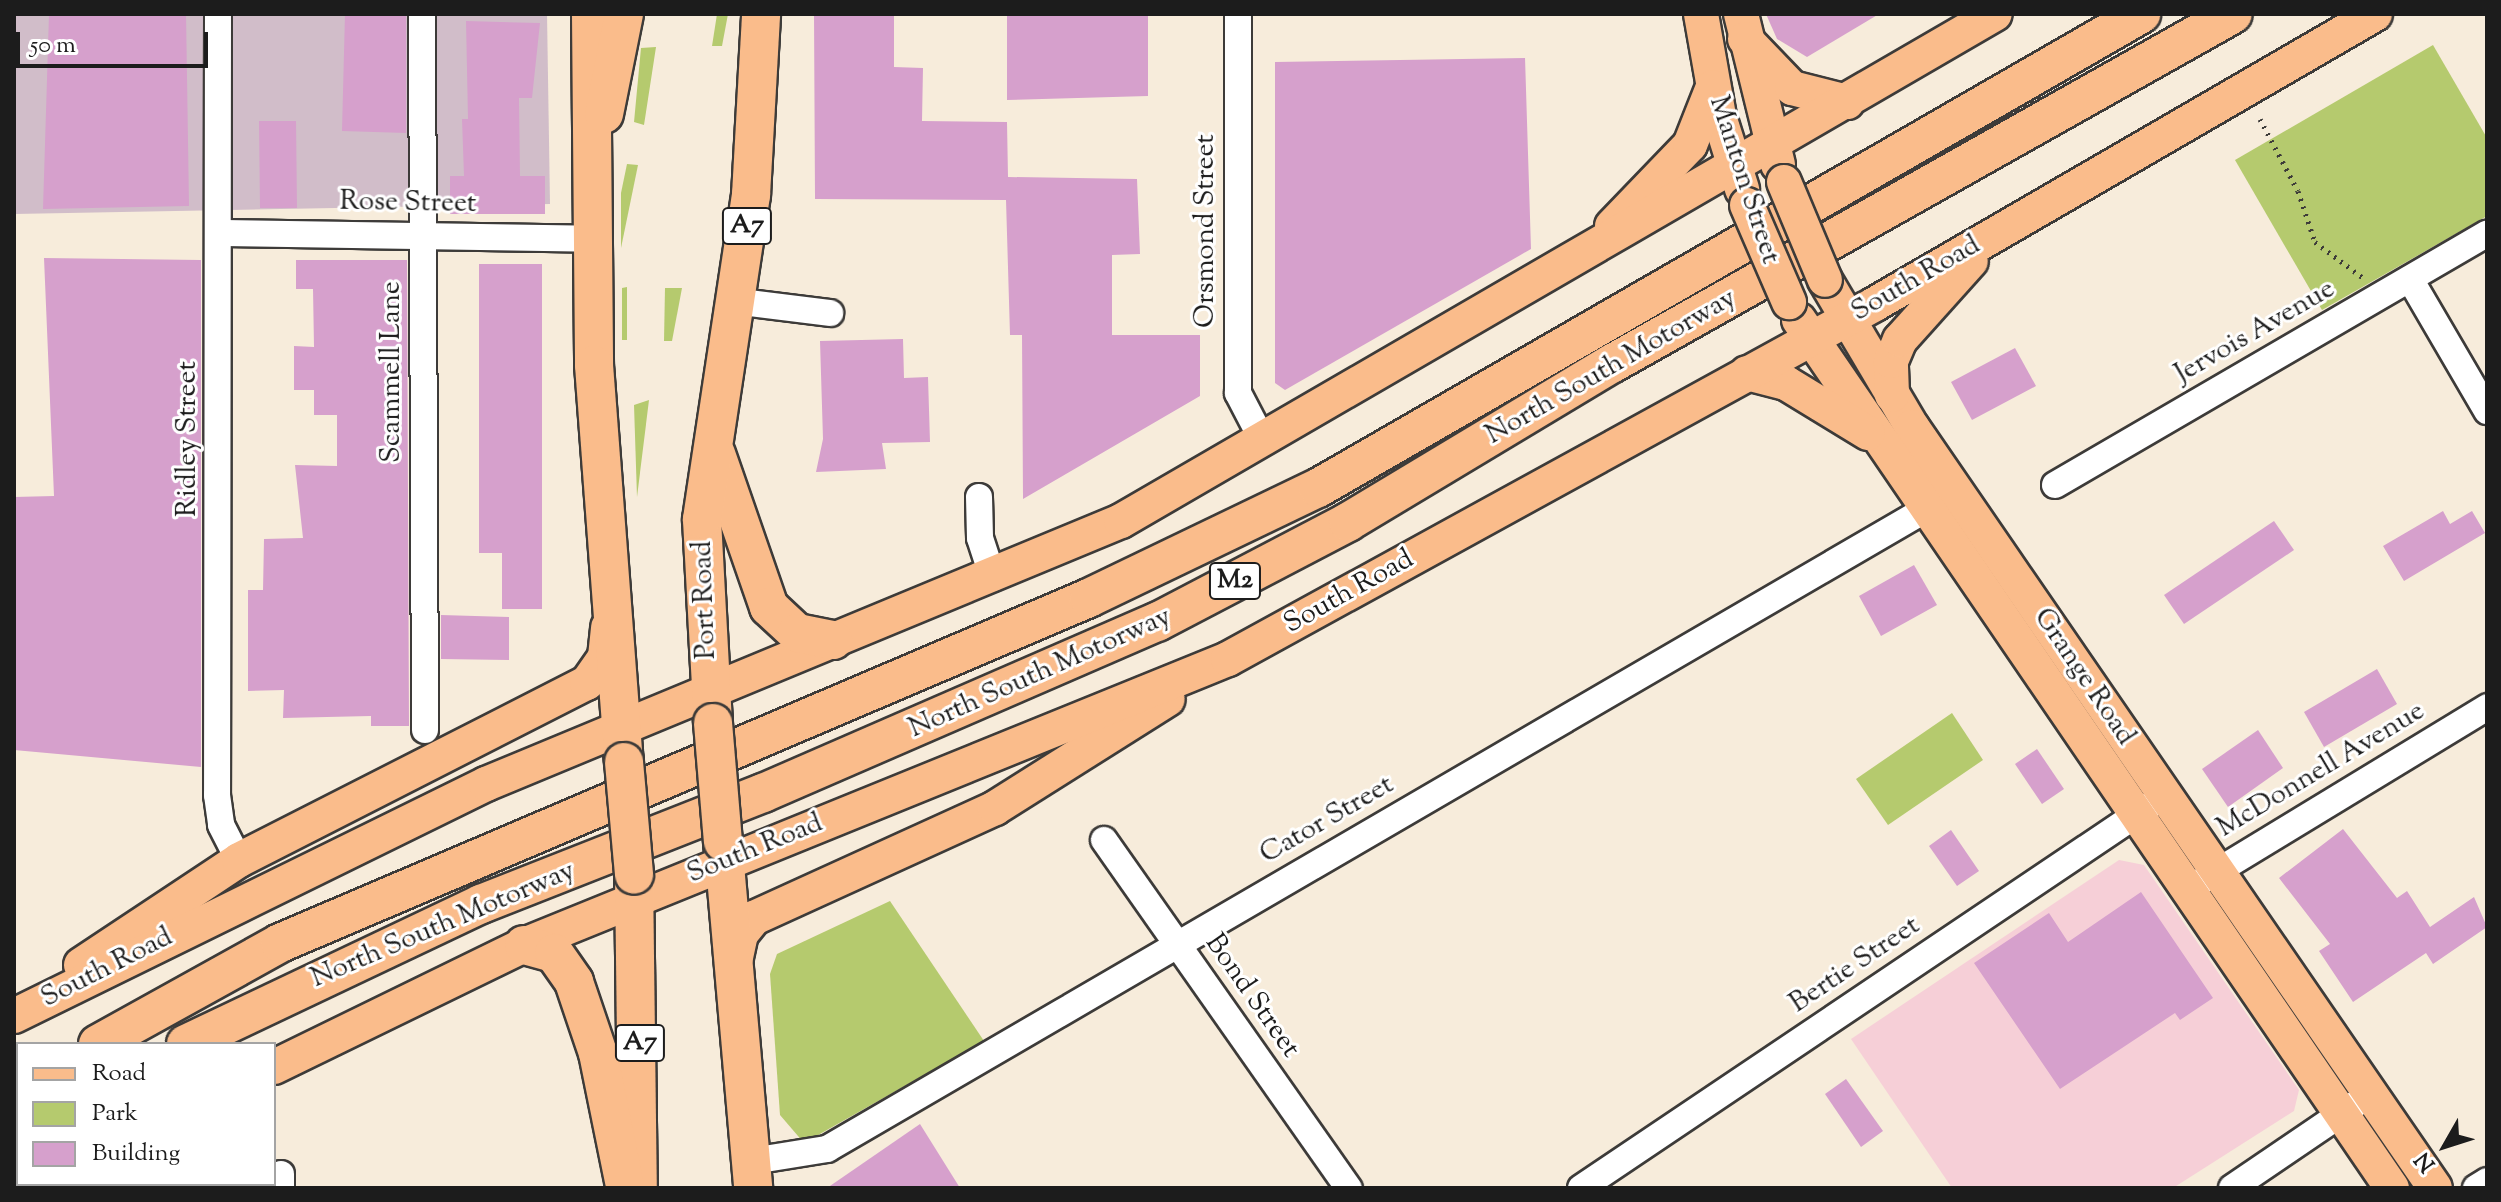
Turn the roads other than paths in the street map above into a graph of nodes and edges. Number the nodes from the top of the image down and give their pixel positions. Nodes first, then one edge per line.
1 (218, 14) edge
2 (422, 14) edge
3 (591, 14) edge
4 (624, 14) edge
5 (761, 14) edge
6 (1238, 14) edge
7 (1701, 14) edge
8 (1995, 14) edge
9 (2141, 14) edge
10 (2233, 14) edge
11 (2375, 14) edge
12 (1743, 26) edge
13 (1713, 87) junction
14 (1847, 102) junction
15 (1771, 146) junction
16 (594, 160) junction
17 (1735, 167) junction
18 (2003, 229) junction
19 (221, 233) junction
20 (2487, 234) edge
21 (423, 235) junction
22 (595, 239) junction
23 (1588, 252) junction
24 (2410, 279) junction
25 (733, 301) junction
26 (830, 313) dead end
27 (1845, 319) junction
28 (1810, 338) junction
29 (1747, 373) junction
30 (1892, 395) junction
31 (2487, 411) edge
32 (710, 436) junction
33 (1877, 438) junction
34 (1263, 441) junction
35 (2055, 485) dead end
36 (979, 497) dead end
37 (1926, 509) junction
38 (993, 578) junction
39 (608, 608) junction
40 (833, 640) junction
41 (1228, 659) junction
42 (711, 707) junction
43 (2487, 707) edge
44 (425, 730) dead end
45 (621, 746) junction
46 (2165, 795) junction
47 (2136, 814) junction
48 (1104, 840) dead end
49 (724, 852) junction
50 (239, 860) junction
51 (2217, 871) junction
52 (635, 886) junction
53 (2189, 889) junction
54 (1177, 944) junction
55 (524, 945) junction
56 (734, 966) junction
57 (45, 998) junction
58 (14, 1016) edge
59 (102, 1042) edge
60 (190, 1042) edge
61 (276, 1066) edge
62 (2370, 1094) junction
63 (2341, 1114) junction
64 (752, 1174) edge
65 (2487, 1181) edge
66 (625, 1188) edge
67 (638, 1188) edge
68 (1349, 1188) edge
69 (1581, 1188) edge
70 (2232, 1188) edge
71 (2392, 1188) edge
72 (2435, 1188) edge
73 (2476, 1188) edge

1 - 19 street, Ridley Street
2 - 21 street, Scammell Lane
3 - 16 highway, A7
4 - 16 highway
5 - 25 highway, Port Road / A7
6 - 34 street, Orsmond Street
7 - 13 main road, Manton Street
8 - 14 main road, South Road
9 - 59 highway, North South Motorway / M2
10 - 60 highway, North South Motorway / M2
11 - 18 main road, South Road
12 - 14 main road
12 - 15 main road, Manton Street
13 - 17 main road, Manton Street
13 - 23 main road
14 - 15 main road, South Road
15 - 17 main road, South Road
15 - 27 main road, Grange Road, bridge
16 - 22 highway, A7
17 - 23 main road, South Road
17 - 28 main road, Manton Street, bridge
18 - 27 main road, South Road
18 - 30 main road
19 - 21 street, Rose Street
19 - 50 street, Ridley Street
20 - 24 street, Jervois Avenue
21 - 22 street, Rose Street
21 - 44 street, Scammell Lane
22 - 39 highway, A7
23 - 34 main road, South Road
24 - 31 street
24 - 35 street, Jervois Avenue
25 - 26 street
25 - 32 highway, Port Road / A7
27 - 28 main road, South Road
27 - 30 main road, Grange Road
28 - 29 main road, South Road
28 - 33 main road, Grange Road
29 - 33 main road
29 - 41 main road, South Road
30 - 46 main road, Grange Road
32 - 40 highway
32 - 42 highway, Port Road / A7
33 - 37 main road, Grange Road
34 - 38 main road, South Road
36 - 38 street
37 - 47 main road, Grange Road
37 - 54 street, Cator Street
38 - 40 main road, South Road
39 - 45 highway, A7
39 - 50 main road
40 - 42 main road, South Road
41 - 49 main road, South Road
41 - 56 main road
42 - 45 main road, South Road
42 - 49 highway, Port Road / A7, bridge
43 - 51 street, McDonnell Avenue
45 - 52 highway, A7, bridge
45 - 57 main road, South Road
46 - 47 street, Bertie Street
46 - 51 main road, Grange Road
47 - 53 main road, Grange Road
47 - 69 street, Bertie Street
48 - 54 street, Bond Street
49 - 52 main road, South Road
49 - 56 highway, Port Road / A7
50 - 57 main road
51 - 53 street, McDonnell Avenue
51 - 62 main road, Grange Road
52 - 55 main road, South Road
52 - 67 highway, A7
53 - 63 main road, Grange Road
54 - 64 street, Cator Street
54 - 68 street, Bond Street
55 - 61 main road, South Road
55 - 66 highway
56 - 64 highway, Port Road / A7
57 - 58 main road, South Road
62 - 63 street
62 - 72 main road, Grange Road
63 - 70 street
63 - 71 main road, Grange Road
65 - 73 street

